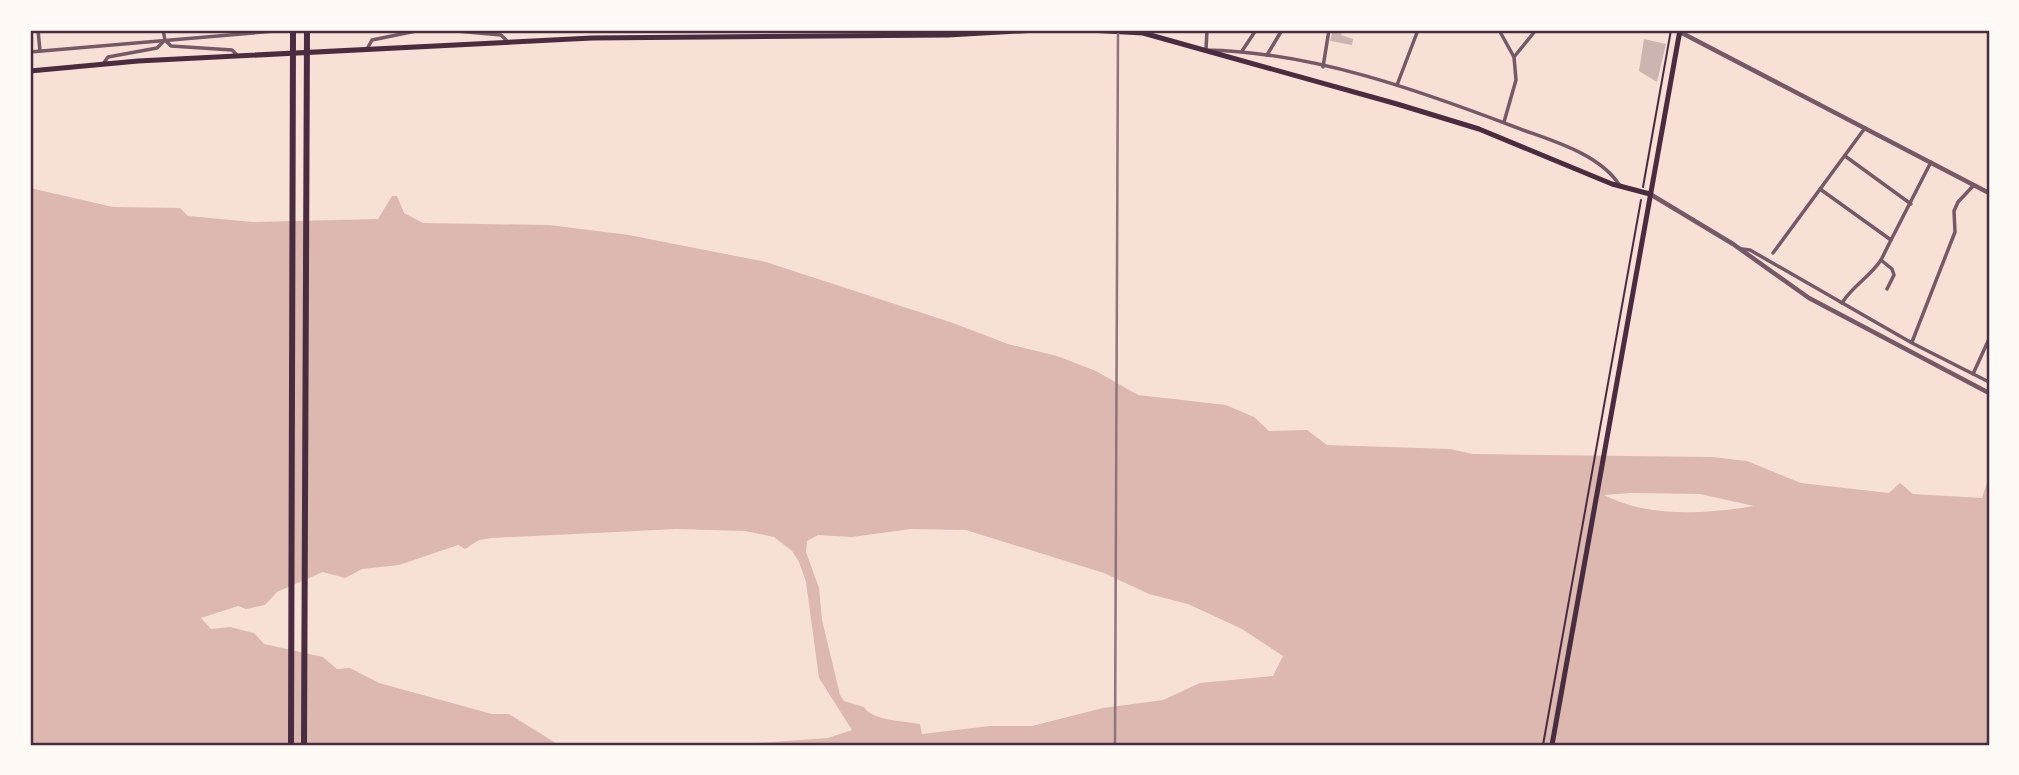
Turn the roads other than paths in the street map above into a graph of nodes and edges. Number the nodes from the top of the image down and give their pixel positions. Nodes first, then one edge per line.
1 (38, 30) edge
2 (163, 30) edge
3 (287, 30) edge
4 (293, 30) edge
5 (307, 30) edge
6 (421, 30) edge
7 (445, 30) edge
8 (1038, 30) edge
9 (1088, 30) edge
10 (1207, 30) edge
11 (1256, 30) edge
12 (1282, 30) edge
13 (1329, 30) edge
14 (1418, 30) edge
15 (1499, 30) edge
16 (1536, 30) edge
17 (1677, 30) edge
18 (165, 40) junction
19 (508, 42) junction
20 (367, 49) junction
21 (1206, 50) junction
22 (40, 51) junction
23 (1241, 51) junction
24 (30, 52) edge
25 (238, 56) junction
26 (1266, 56) junction
27 (1514, 57) junction
28 (103, 64) junction
29 (1323, 67) junction
30 (30, 71) edge
31 (1397, 85) junction
32 (1504, 123) junction
33 (1865, 127) junction
34 (1845, 156) junction
35 (1931, 162) junction
36 (1975, 185) junction
37 (1620, 187) junction
38 (1821, 189) junction
39 (1989, 193) edge
40 (1650, 194) junction
41 (1911, 204) junction
42 (1891, 240) junction
43 (1740, 249) junction
44 (1773, 253) dead end
45 (1881, 260) junction
46 (1887, 289) dead end
47 (1842, 303) junction
48 (1989, 339) edge
49 (1912, 342) junction
50 (1973, 374) junction
51 (1989, 382) edge
52 (1989, 393) edge
53 (291, 745) edge
54 (304, 745) edge
55 (1552, 745) edge

1 - 22 street
2 - 18 street
3 - 18 street
4 - 53 highway
5 - 54 highway
6 - 20 street
7 - 19 street
8 - 19 main road
9 - 21 main road
10 - 21 street
11 - 23 street
12 - 26 street
13 - 29 street
14 - 31 street
15 - 27 street
16 - 27 street
17 - 33 street
17 - 40 main road
18 - 22 street
18 - 25 street
18 - 28 street
19 - 20 main road
20 - 25 main road
21 - 23 street
21 - 37 main road
22 - 24 street
23 - 26 street
25 - 28 main road
26 - 29 street
27 - 32 street
28 - 30 main road
29 - 31 street
31 - 32 street
32 - 37 street
33 - 34 street
33 - 35 street
34 - 38 street
34 - 41 street
35 - 36 street
35 - 41 street
36 - 39 street
36 - 49 street
37 - 40 main road
38 - 42 street
38 - 44 street
40 - 43 street
40 - 55 main road
41 - 42 street
42 - 45 street
43 - 47 street
43 - 52 street
45 - 46 street
45 - 47 street
47 - 49 street
48 - 50 street
49 - 50 street
50 - 51 street

